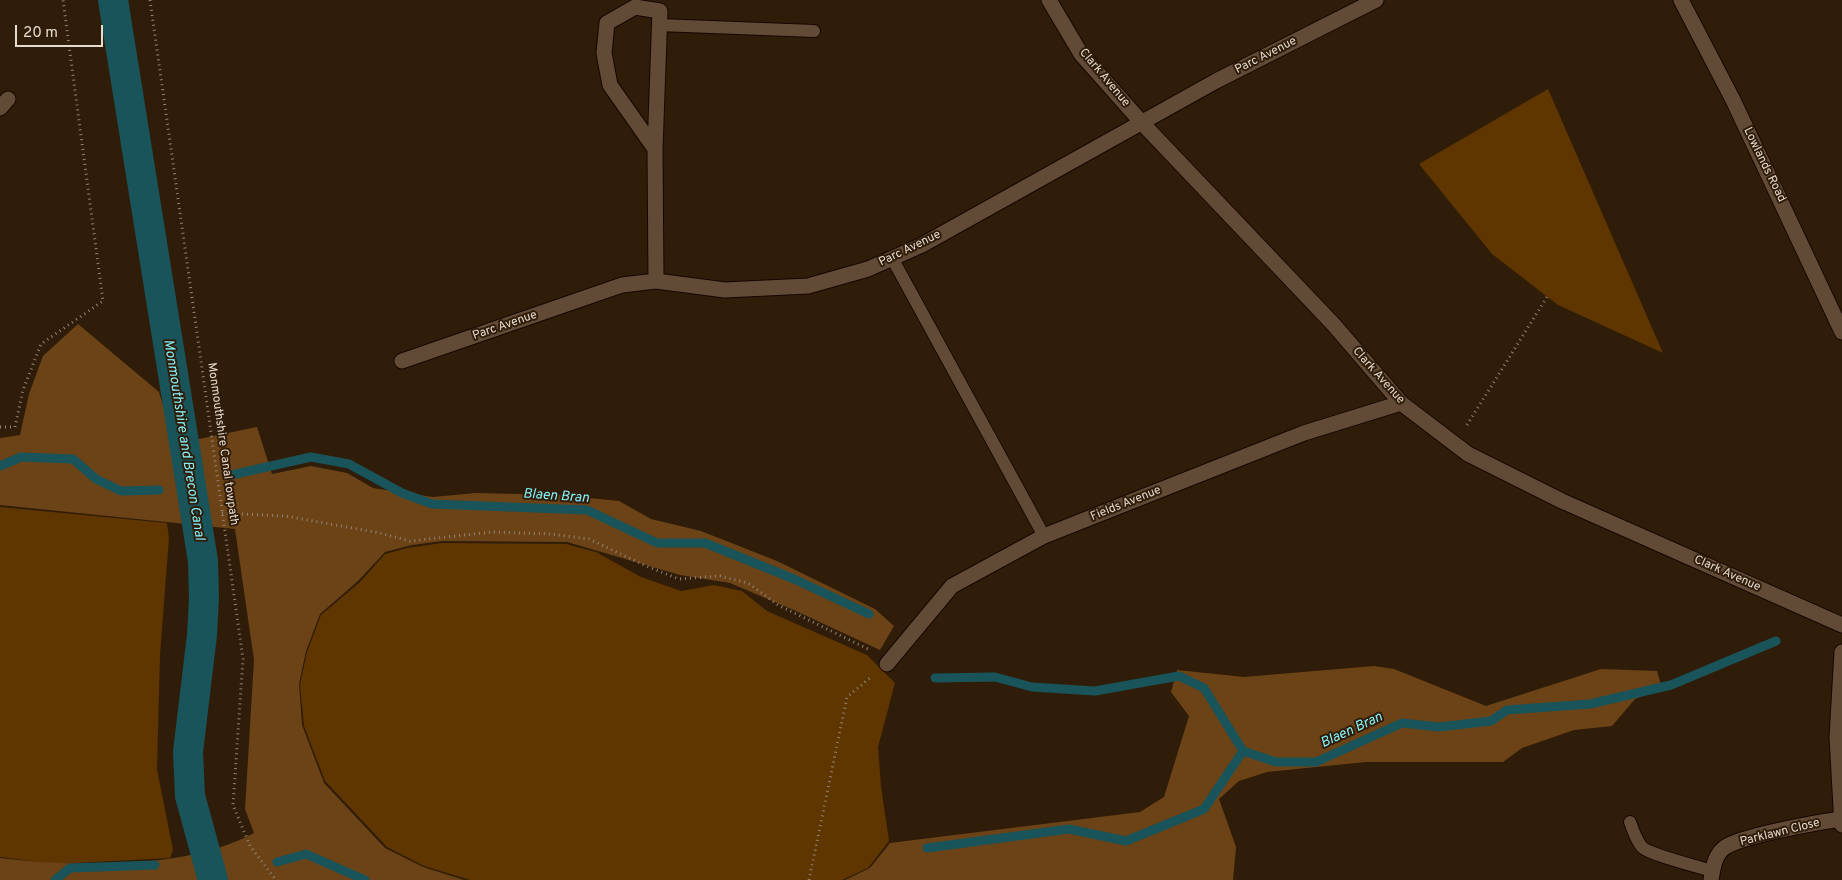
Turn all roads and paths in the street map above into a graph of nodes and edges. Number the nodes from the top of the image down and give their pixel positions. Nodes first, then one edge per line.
1 (63, 0) edge
2 (150, 0) edge
3 (1049, 0) edge
4 (1376, 0) edge
5 (1681, 0) edge
6 (1358, 4) edge
7 (659, 25) junction
8 (814, 31) dead end
9 (1142, 124) junction
10 (655, 149) junction
11 (892, 258) junction
12 (656, 281) junction
13 (1547, 297) dead end
14 (1842, 332) edge
15 (402, 361) dead end
16 (1401, 403) junction
17 (0, 427) edge
18 (1455, 444) junction
19 (222, 513) junction
20 (1044, 536) junction
21 (1842, 625) edge
22 (1842, 652) edge
23 (887, 664) junction
24 (1841, 795) edge
25 (1630, 822) dead end
26 (1842, 822) edge
27 (1712, 875) edge
28 (276, 880) edge
29 (809, 880) edge

1 - 17 path
2 - 19 path, Monmouthshire Canal towpath
3 - 9 street, Clark Avenue
4 - 6 street, Parc Avenue
5 - 14 street, Lowlands Road
6 - 9 street, Parc Avenue
7 - 8 lane
7 - 10 street
7 - 10 street
9 - 11 street, Parc Avenue
9 - 16 street, Clark Avenue
10 - 12 street
11 - 12 street, Parc Avenue
11 - 20 lane
12 - 15 street, Parc Avenue
13 - 18 path
16 - 18 street, Clark Avenue
16 - 20 street, Fields Avenue
18 - 21 street, Clark Avenue
19 - 23 path
19 - 28 path, Monmouthshire Canal towpath
20 - 23 street, Fields Avenue
22 - 24 street
23 - 29 path
24 - 26 street
25 - 27 lane
26 - 27 street, Parklawn Close

